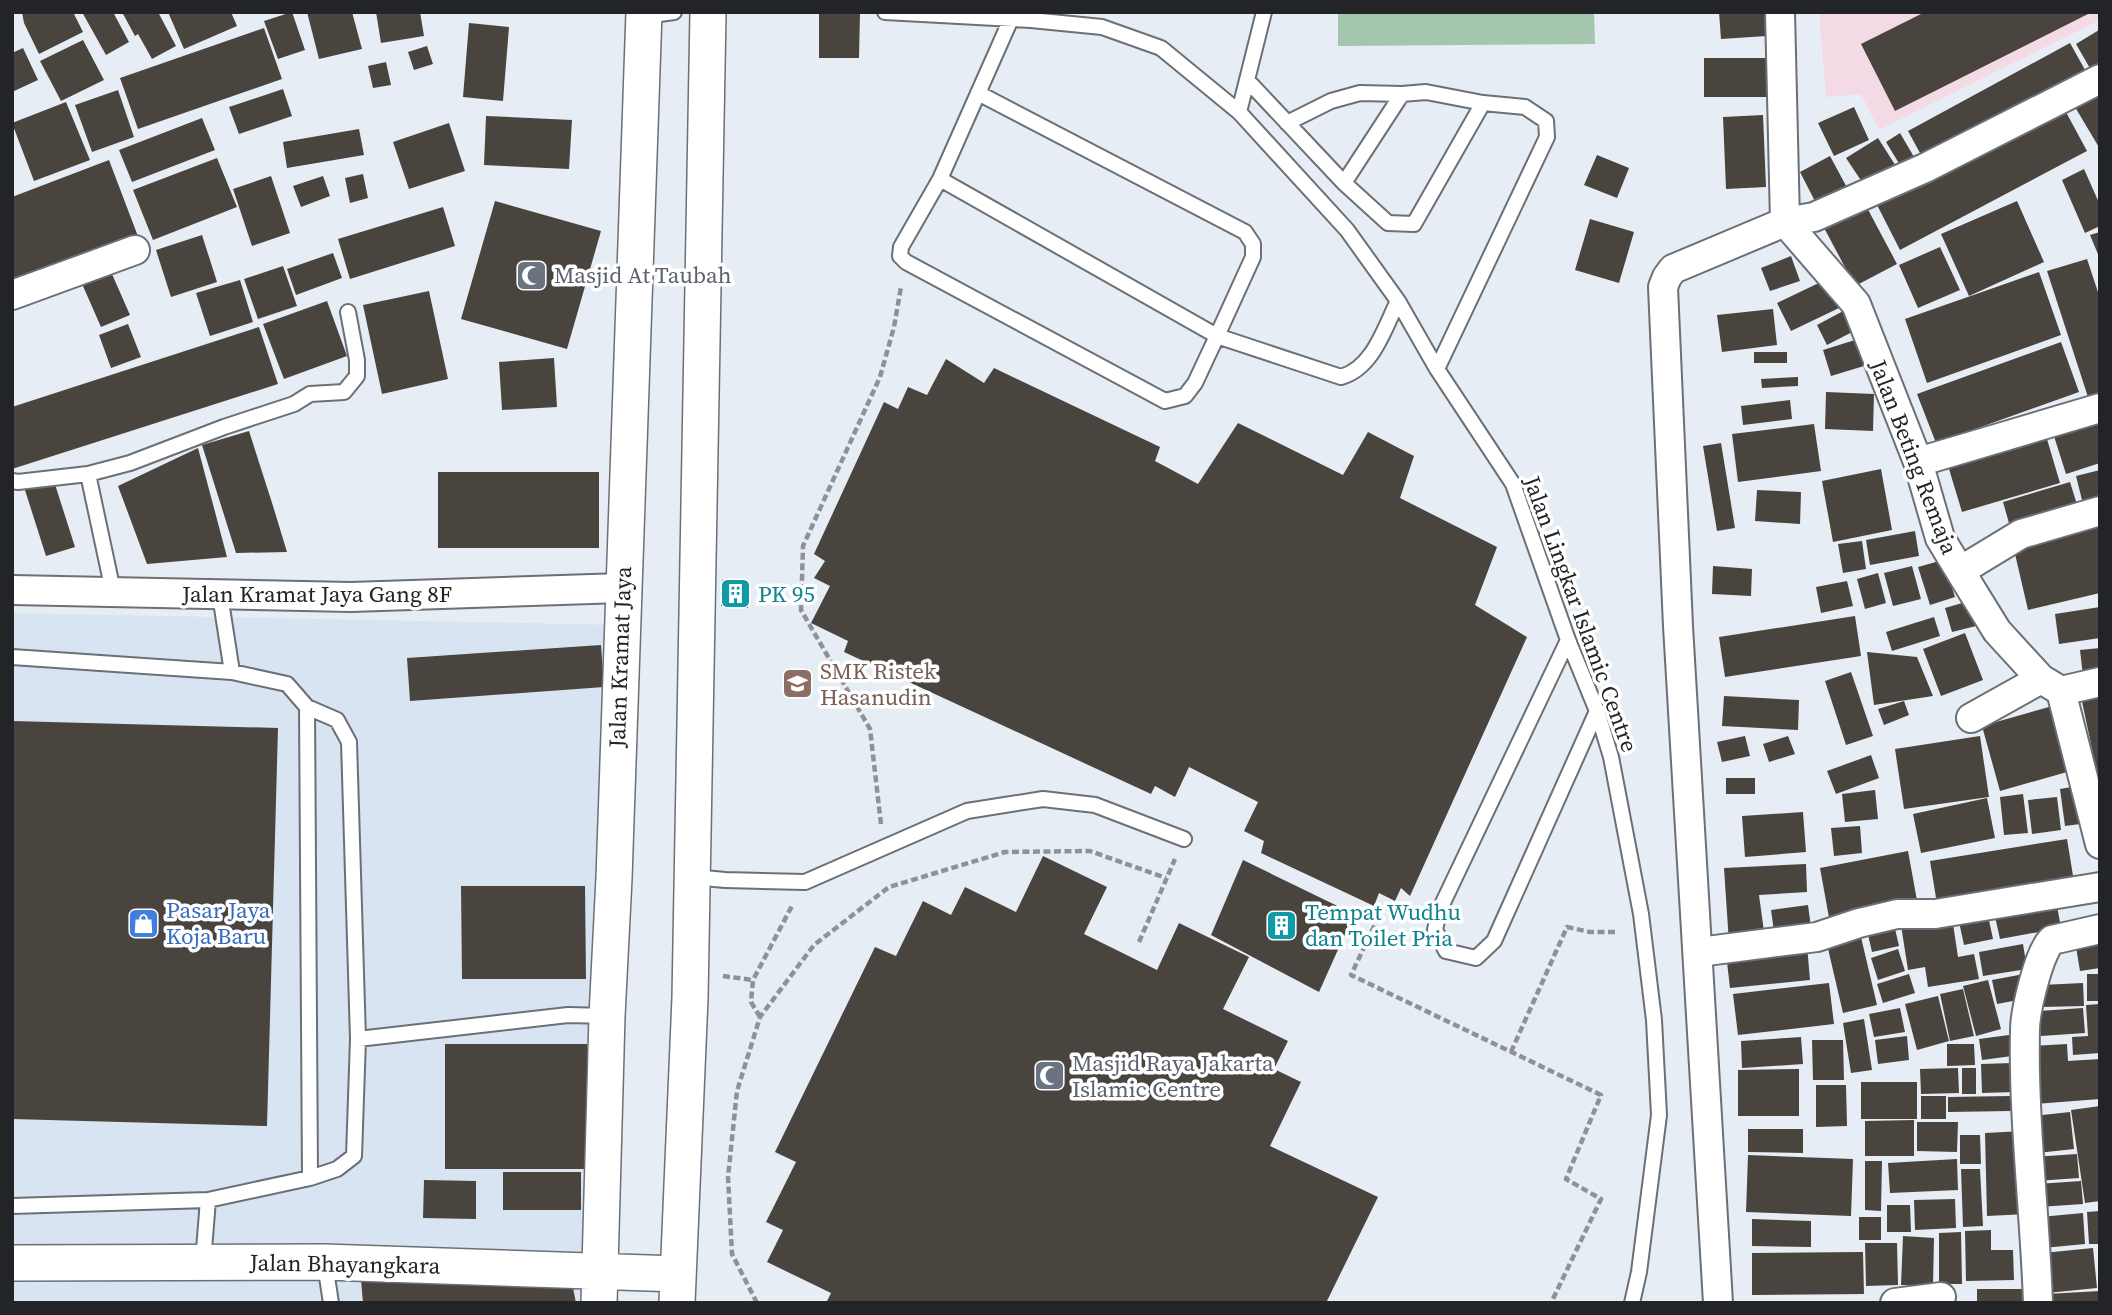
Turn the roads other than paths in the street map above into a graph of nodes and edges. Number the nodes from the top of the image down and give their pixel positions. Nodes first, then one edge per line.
1 (708, 12) edge
2 (885, 12) edge
3 (1264, 12) edge
4 (1780, 12) edge
5 (654, 14) edge
6 (1011, 19) junction
7 (2100, 79) edge
8 (1247, 80) junction
9 (978, 93) junction
10 (1402, 94) junction
11 (1483, 103) junction
12 (1239, 113) junction
13 (1287, 123) junction
14 (940, 179) junction
15 (1344, 183) junction
16 (1785, 222) junction
17 (135, 250) dead end
18 (12, 295) edge
19 (1398, 301) junction
20 (348, 312) dead end
21 (1217, 336) junction
22 (1437, 369) junction
23 (2100, 408) edge
24 (1918, 461) junction
25 (88, 474) junction
26 (12, 481) edge
27 (2100, 511) edge
28 (1959, 571) junction
29 (622, 588) junction
30 (12, 590) edge
31 (113, 591) junction
32 (220, 595) junction
33 (1568, 640) junction
34 (12, 657) edge
35 (232, 672) junction
36 (2100, 682) edge
37 (2051, 685) junction
38 (307, 707) junction
39 (1597, 711) junction
40 (1971, 718) dead end
41 (1184, 839) road end
42 (2100, 844) edge
43 (692, 877) junction
44 (2100, 887) edge
45 (2100, 929) edge
46 (1699, 952) junction
47 (607, 1016) junction
48 (358, 1039) junction
49 (310, 1178) junction
50 (208, 1200) junction
51 (12, 1206) edge
52 (324, 1262) junction
53 (12, 1263) edge
54 (203, 1263) junction
55 (600, 1287) edge
56 (677, 1288) edge
57 (1941, 1297) dead end
58 (331, 1303) edge
59 (1632, 1303) edge
60 (1718, 1303) edge
61 (1895, 1303) edge
62 (2038, 1303) edge

1 - 43 street
2 - 6 lane, Jalan Lingkar Islamic Centre
3 - 8 lane
4 - 16 street
5 - 29 street, Jalan Kramat Jaya
6 - 9 lane
6 - 12 lane, Jalan Lingkar Islamic Centre
7 - 16 street
8 - 12 lane
8 - 13 lane
9 - 14 lane
9 - 21 lane
10 - 11 lane
10 - 13 lane
10 - 15 lane
11 - 15 lane
11 - 22 lane
12 - 19 lane, Jalan Lingkar Islamic Centre
13 - 15 lane
14 - 21 lane
14 - 21 lane
16 - 24 street, Jalan Beting Remaja
16 - 46 street
17 - 18 street
19 - 21 lane
19 - 22 lane, Jalan Lingkar Islamic Centre
20 - 25 lane
22 - 33 lane, Jalan Lingkar Islamic Centre
23 - 24 street
24 - 28 street, Jalan Beting Remaja
25 - 26 lane
25 - 31 lane
27 - 28 street
28 - 37 street, Jalan Beting Remaja
29 - 32 street, Jalan Kramat Jaya Gang 8F
29 - 47 street, Jalan Kramat Jaya
30 - 31 street, Jalan Kramat Jaya Gang 8F
31 - 32 street, Jalan Kramat Jaya Gang 8F
32 - 35 lane
33 - 39 lane, Jalan Lingkar Islamic Centre
33 - 39 lane
34 - 35 lane
35 - 38 lane
36 - 37 street
37 - 40 street
37 - 42 street, Jalan Beting Remaja
38 - 48 lane
38 - 49 lane
39 - 59 lane, Jalan Lingkar Islamic Centre
41 - 43 lane
43 - 56 street
44 - 46 street
45 - 62 street
46 - 60 street
47 - 48 lane
47 - 55 street, Jalan Kramat Jaya
48 - 49 lane
49 - 50 lane
50 - 51 lane
50 - 54 lane
52 - 54 street, Jalan Bhayangkara
52 - 55 street, Jalan Bhayangkara
52 - 58 lane
53 - 54 street, Jalan Bhayangkara
55 - 56 street, Jalan Bhayangkara
57 - 61 street

